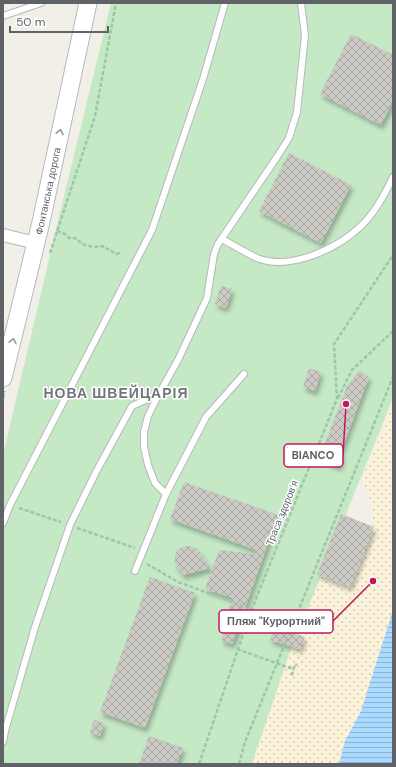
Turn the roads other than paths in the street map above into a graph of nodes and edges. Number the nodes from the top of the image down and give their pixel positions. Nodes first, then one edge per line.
1 (41, 3) edge
2 (88, 3) edge
3 (225, 3) edge
4 (301, 3) edge
5 (3, 16) edge
6 (393, 177) edge
7 (3, 235) edge
8 (222, 239) junction
9 (36, 243) junction
10 (244, 374) dead end
11 (4, 384) edge
12 (159, 394) junction
13 (166, 494) junction
14 (3, 523) edge
15 (136, 571) dead end
16 (3, 742) edge

1 - 5 lane
9 -> 2 main road, Фонтанська дорога
3 - 14 lane
4 - 8 lane
6 - 8 lane
7 - 9 street
8 - 12 lane
11 -> 9 main road, Фонтанська дорога
10 - 13 lane
12 - 13 lane
12 - 16 lane
13 - 15 lane

